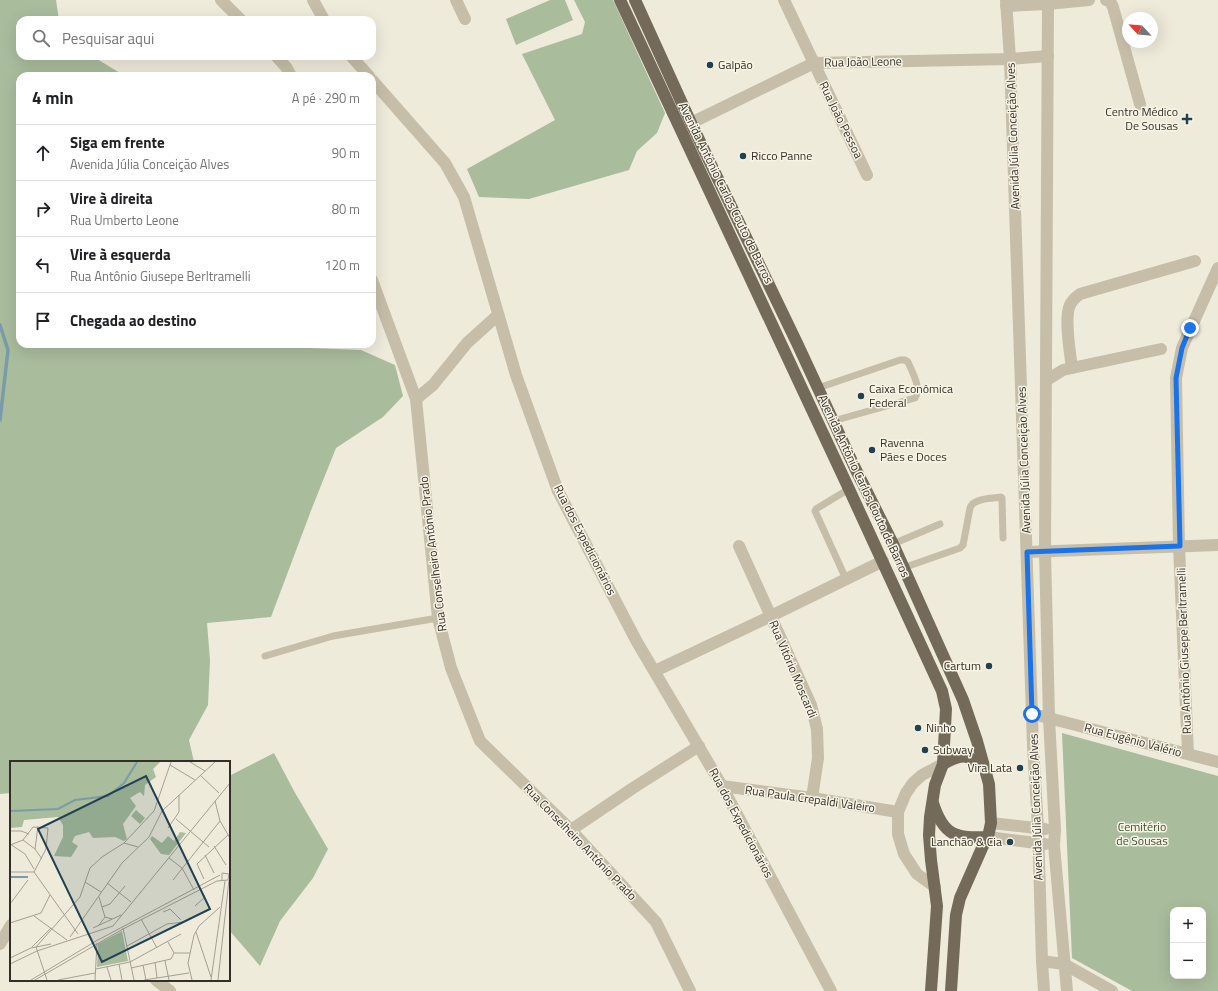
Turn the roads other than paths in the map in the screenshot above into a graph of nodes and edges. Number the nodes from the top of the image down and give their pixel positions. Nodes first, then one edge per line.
1 (222, 0) edge
2 (313, 0) edge
3 (456, 0) edge
4 (620, 0) edge
5 (635, 0) edge
6 (784, 0) edge
7 (1089, 0) edge
8 (1048, 2) edge
9 (1006, 3) edge
10 (1110, 3) edge
11 (237, 16) edge
12 (322, 16) edge
13 (465, 19) dead end
14 (1048, 56) junction
15 (1010, 59) junction
16 (280, 60) edge
17 (355, 60) edge
18 (814, 63) junction
19 (289, 72) edge
20 (365, 72) edge
21 (376, 85) edge
22 (1140, 104) dead end
23 (691, 123) junction
24 (868, 175) dead end
25 (1195, 261) dead end
26 (1218, 268) edge
27 (376, 291) edge
28 (498, 315) junction
29 (1161, 349) dead end
30 (1072, 368) junction
31 (1047, 380) junction
32 (818, 388) junction
33 (416, 399) junction
34 (833, 421) junction
35 (849, 489) junction
36 (940, 524) dead end
37 (1003, 538) dead end
38 (893, 544) junction
39 (1218, 545) edge
40 (739, 546) dead end
41 (1180, 546) junction
42 (1045, 551) junction
43 (1027, 552) junction
44 (883, 561) junction
45 (903, 568) junction
46 (846, 579) junction
47 (771, 616) junction
48 (438, 618) junction
49 (265, 656) dead end
50 (655, 671) junction
51 (1032, 714) junction
52 (1049, 718) junction
53 (698, 746) junction
54 (1188, 754) junction
55 (1218, 762) edge
56 (943, 764) junction
57 (984, 767) junction
58 (722, 786) junction
59 (812, 798) junction
60 (932, 800) junction
61 (898, 812) junction
62 (991, 823) junction
63 (1038, 828) junction
64 (570, 830) junction
65 (1055, 830) junction
66 (988, 838) junction
67 (1038, 844) junction
68 (1054, 845) junction
69 (935, 887) junction
70 (10, 927) edge
71 (0, 944) edge
72 (1042, 961) junction
73 (1064, 964) junction
74 (157, 981) edge
75 (170, 991) edge
76 (690, 991) edge
77 (831, 991) edge
78 (931, 991) edge
79 (951, 991) edge
80 (1044, 991) edge
81 (1067, 991) edge
82 (1112, 991) edge

1 - 11 street
2 - 12 street
3 - 13 street
4 - 35 main road, Avenida Antônio Carlos Couto de Barros
5 - 23 main road, Avenida Antônio Carlos Couto de Barros
6 - 18 street, Rua João Pessoa
7 - 8 street
8 - 9 street
8 - 14 street, Avenida Júlia Conceição Alves
9 - 15 street, Avenida Júlia Conceição Alves
10 - 22 street
14 - 15 street, Rua João Leone
14 - 31 street, Avenida Júlia Conceição Alves
15 - 18 street, Rua João Leone
15 - 43 street, Avenida Júlia Conceição Alves
16 - 19 street
17 - 20 street
18 - 23 street, Rua João Leone
18 - 24 street, Rua João Pessoa
21 - 28 street, Rua dos Expedicionários
23 - 32 main road, Avenida Antônio Carlos Couto de Barros
25 - 30 street
26 - 41 street, Rua Antônio Giusepe Berltramelli
27 - 33 street, Rua Conselheiro Antônio Prado
28 - 33 street
28 - 50 street, Rua dos Expedicionários
29 - 30 street
30 - 31 street
31 - 42 street, Avenida Júlia Conceição Alves
32 - 34 main road, Avenida Antônio Carlos Couto de Barros
32 - 34 lane
33 - 48 street, Rua Conselheiro Antônio Prado
34 - 38 main road, Avenida Antônio Carlos Couto de Barros
35 - 44 main road, Avenida Antônio Carlos Couto de Barros
35 - 46 lane
36 - 38 lane
37 - 45 lane
38 - 45 main road, Avenida Antônio Carlos Couto de Barros
39 - 41 street
40 - 47 street, Rua Vitório Moscardi
41 - 42 street
41 - 54 street, Rua Antônio Giusepe Berltramelli
42 - 43 street
42 - 52 street, Avenida Júlia Conceição Alves
43 - 51 street, Avenida Júlia Conceição Alves
44 - 46 street
44 - 56 main road, Avenida Antônio Carlos Couto de Barros
45 - 57 main road, Avenida Antônio Carlos Couto de Barros
46 - 47 street
47 - 50 street
47 - 59 street, Rua Vitório Moscardi
48 - 49 lane
48 - 64 street, Rua Conselheiro Antônio Prado
50 - 53 street, Rua dos Expedicionários
51 - 52 street, Rua Eugênio Valério
51 - 63 street, Avenida Júlia Conceição Alves
52 - 54 street, Rua Eugênio Valério
52 - 65 street, Avenida Júlia Conceição Alves
53 - 58 street, Rua dos Expedicionários
53 - 64 street
54 - 55 street, Rua Eugênio Valério
56 - 57 main road
56 - 60 main road, Avenida Antônio Carlos Couto de Barros
56 - 61 street
57 - 62 main road, Avenida Antônio Carlos Couto de Barros
58 - 59 street, Rua Paula Crepaldi Valeiro
58 - 77 street, Rua dos Expedicionários
59 - 61 street, Rua Paula Crepaldi Valeiro
60 - 66 main road
60 - 69 main road, Avenida Antônio Carlos Couto de Barros
61 - 69 street
62 - 63 street
62 - 66 main road, Avenida Antônio Carlos Couto de Barros
63 - 65 street
63 - 67 street, Avenida Júlia Conceição Alves
64 - 76 street, Rua Conselheiro Antônio Prado
65 - 68 street, Avenida Júlia Conceição Alves
66 - 67 street
66 - 79 main road, Avenida Antônio Carlos Couto de Barros
67 - 68 street
67 - 72 street, Avenida Júlia Conceição Alves
68 - 73 street, Avenida Júlia Conceição Alves
69 - 78 main road, Avenida Antônio Carlos Couto de Barros
70 - 71 street
72 - 73 street
72 - 80 street, Avenida Júlia Conceição Alves
73 - 81 street, Avenida Júlia Conceição Alves
73 - 82 street
74 - 75 street

